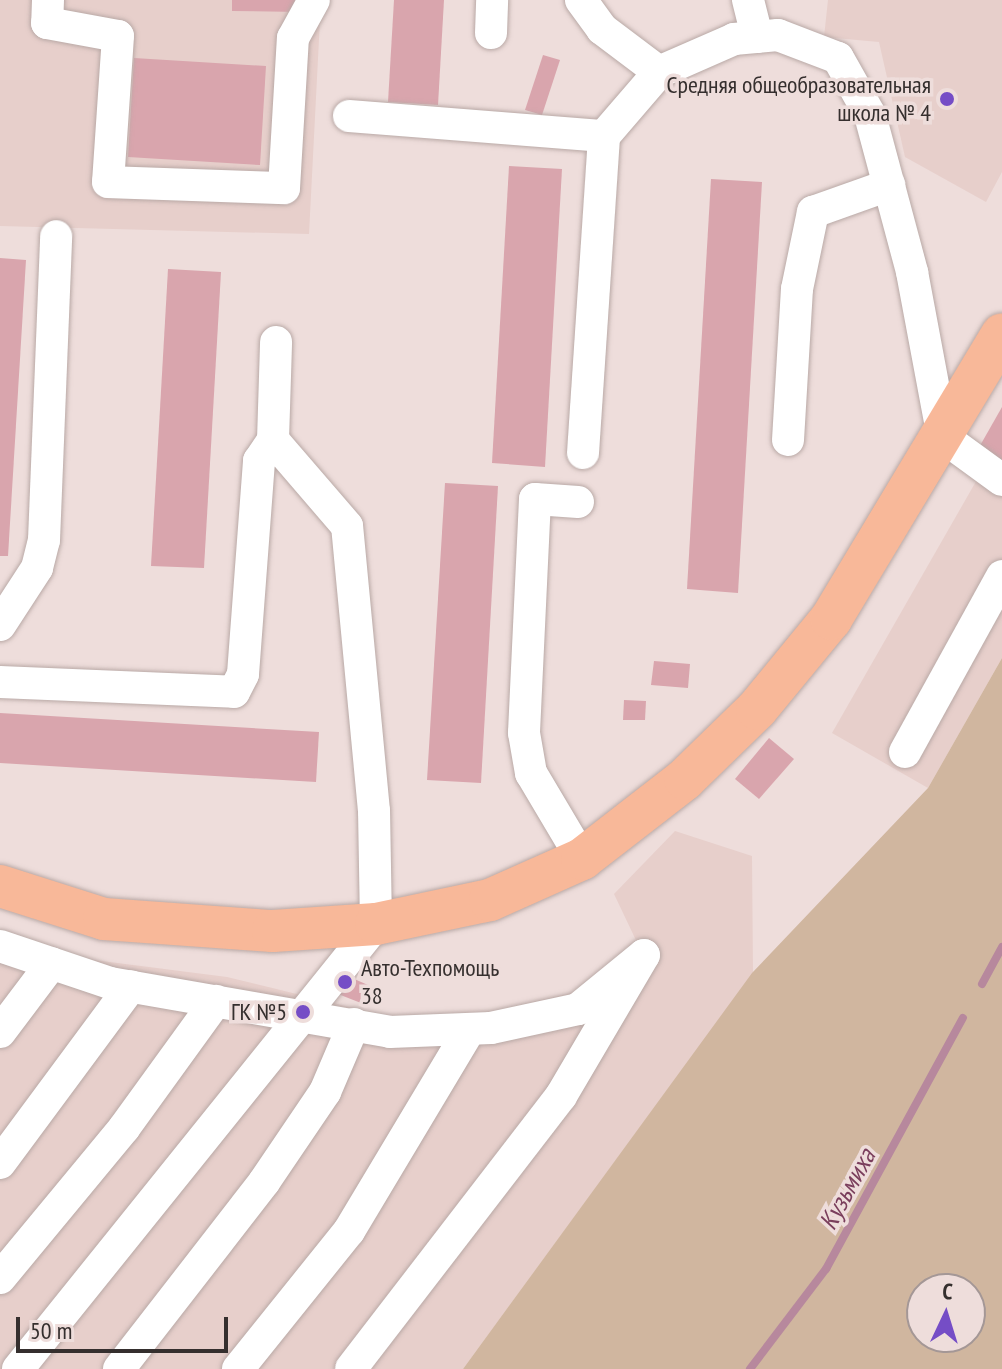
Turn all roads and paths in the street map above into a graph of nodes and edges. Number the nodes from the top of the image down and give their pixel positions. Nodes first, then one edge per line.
1 (48, 0) edge
2 (314, 0) edge
3 (492, 0) edge
4 (581, 0) edge
5 (748, 0) edge
6 (491, 33) dead end
7 (757, 37) junction
8 (659, 72) junction
9 (349, 116) dead end
10 (604, 136) junction
11 (889, 185) junction
12 (56, 236) dead end
13 (1002, 334) edge
14 (276, 342) dead end
15 (943, 437) junction
16 (273, 440) junction
17 (788, 440) dead end
18 (583, 453) dead end
19 (1002, 480) edge
20 (578, 502) dead end
21 (1002, 576) edge
22 (0, 625) edge
23 (0, 682) edge
24 (905, 752) dead end
25 (582, 859) junction
26 (0, 886) edge
27 (376, 924) junction
28 (0, 946) edge
29 (52, 963) junction
30 (131, 986) junction
31 (216, 1001) junction
32 (303, 1012) junction
33 (354, 1024) junction
34 (470, 1029) junction
35 (0, 1032) edge
36 (0, 1163) edge
37 (0, 1278) edge
38 (18, 1369) edge
39 (119, 1369) edge
40 (238, 1369) edge
41 (351, 1369) edge

1 - 2 lane
3 - 6 lane
4 - 8 lane
5 - 7 lane
7 - 8 lane
7 - 11 lane
8 - 10 lane
9 - 10 lane
10 - 18 lane
11 - 15 lane
11 - 17 lane
12 - 22 lane
13 - 15 main road
14 - 16 lane
15 - 19 lane
15 - 25 main road
16 - 23 lane
16 - 27 lane
20 - 25 lane
21 - 24 lane
25 - 27 main road
26 - 27 main road
27 - 32 lane
28 - 29 lane
29 - 30 lane
29 - 35 lane
30 - 31 lane
30 - 36 lane
31 - 32 lane
31 - 37 lane
32 - 33 lane
32 - 38 lane
33 - 34 lane
33 - 39 lane
34 - 40 lane
34 - 41 lane

